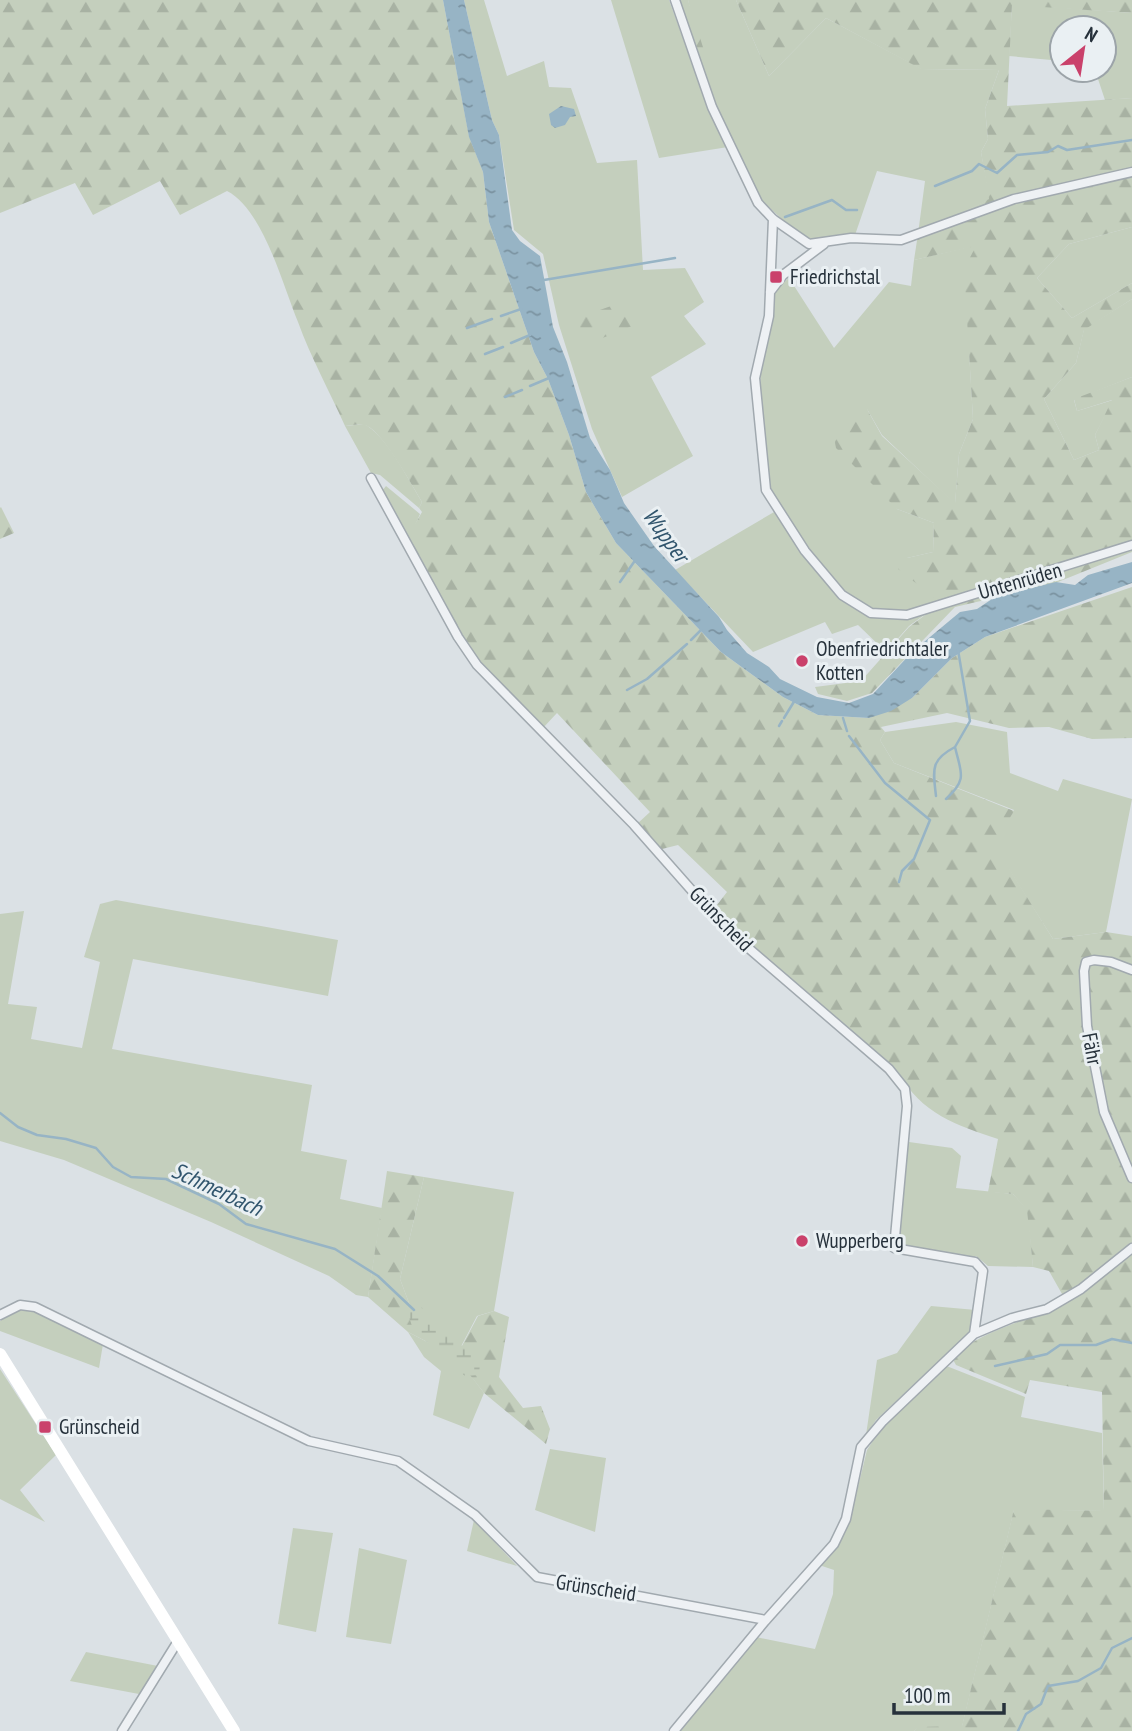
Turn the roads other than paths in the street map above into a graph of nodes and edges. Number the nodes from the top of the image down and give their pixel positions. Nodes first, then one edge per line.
1 (675, 0) edge
2 (1132, 172) edge
3 (773, 219) junction
4 (824, 244) junction
5 (770, 292) junction
6 (371, 478) dead end
7 (1132, 545) edge
8 (1132, 970) edge
9 (1132, 1178) edge
10 (1132, 1248) edge
11 (0, 1315) edge
12 (974, 1334) junction
13 (0, 1354) edge
14 (766, 1620) junction
15 (178, 1641) junction
16 (122, 1731) edge
17 (234, 1731) edge
18 (674, 1731) edge

1 - 3 street
2 - 4 street
3 - 4 street
3 - 5 street
4 - 5 street
5 - 7 street, Untenrüden
6 - 12 street, Grünscheid
8 - 9 street, Fähr
10 - 12 street
11 - 14 street, Grünscheid
12 - 14 street
13 - 15 street
14 - 18 street
15 - 16 street
15 - 17 street

